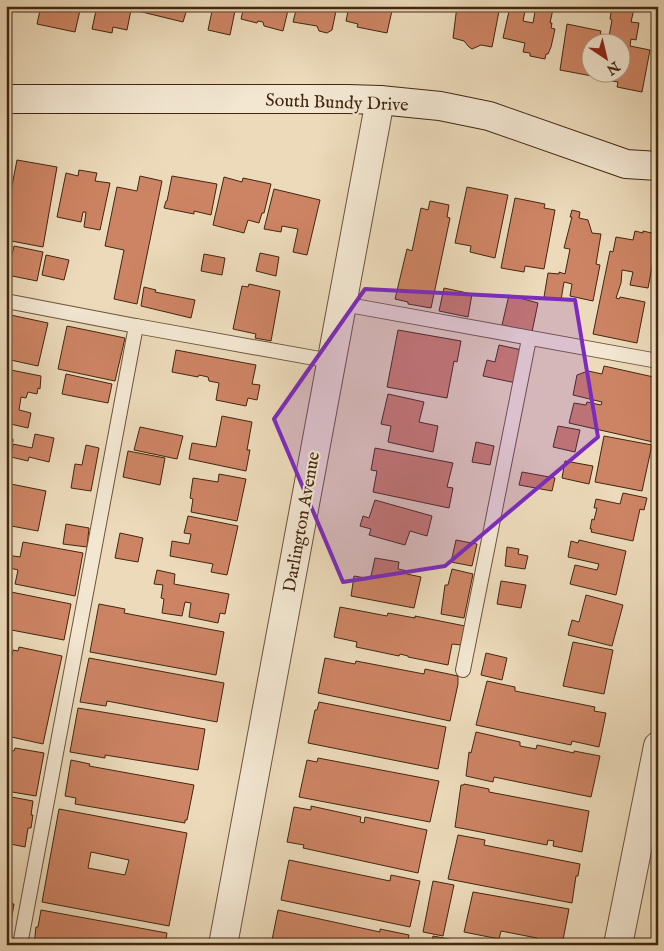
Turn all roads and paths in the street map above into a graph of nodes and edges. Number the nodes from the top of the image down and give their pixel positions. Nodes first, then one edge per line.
1 (6, 99) edge
2 (380, 100) junction
3 (658, 166) edge
4 (6, 301) edge
5 (342, 304) junction
6 (136, 326) junction
7 (529, 339) junction
8 (331, 361) junction
9 (658, 361) edge
10 (463, 670) dead end
11 (658, 746) edge
12 (20, 945) edge
13 (223, 945) edge
14 (618, 945) edge

1 - 2 street, South Bundy Drive
2 - 3 street, South Bundy Drive
2 - 5 street, Darlington Avenue
4 - 6 lane
5 - 7 lane
5 - 8 street, Darlington Avenue
6 - 8 lane
6 - 12 lane
7 - 9 lane
7 - 10 lane
8 - 13 street, Darlington Avenue
11 - 14 street

